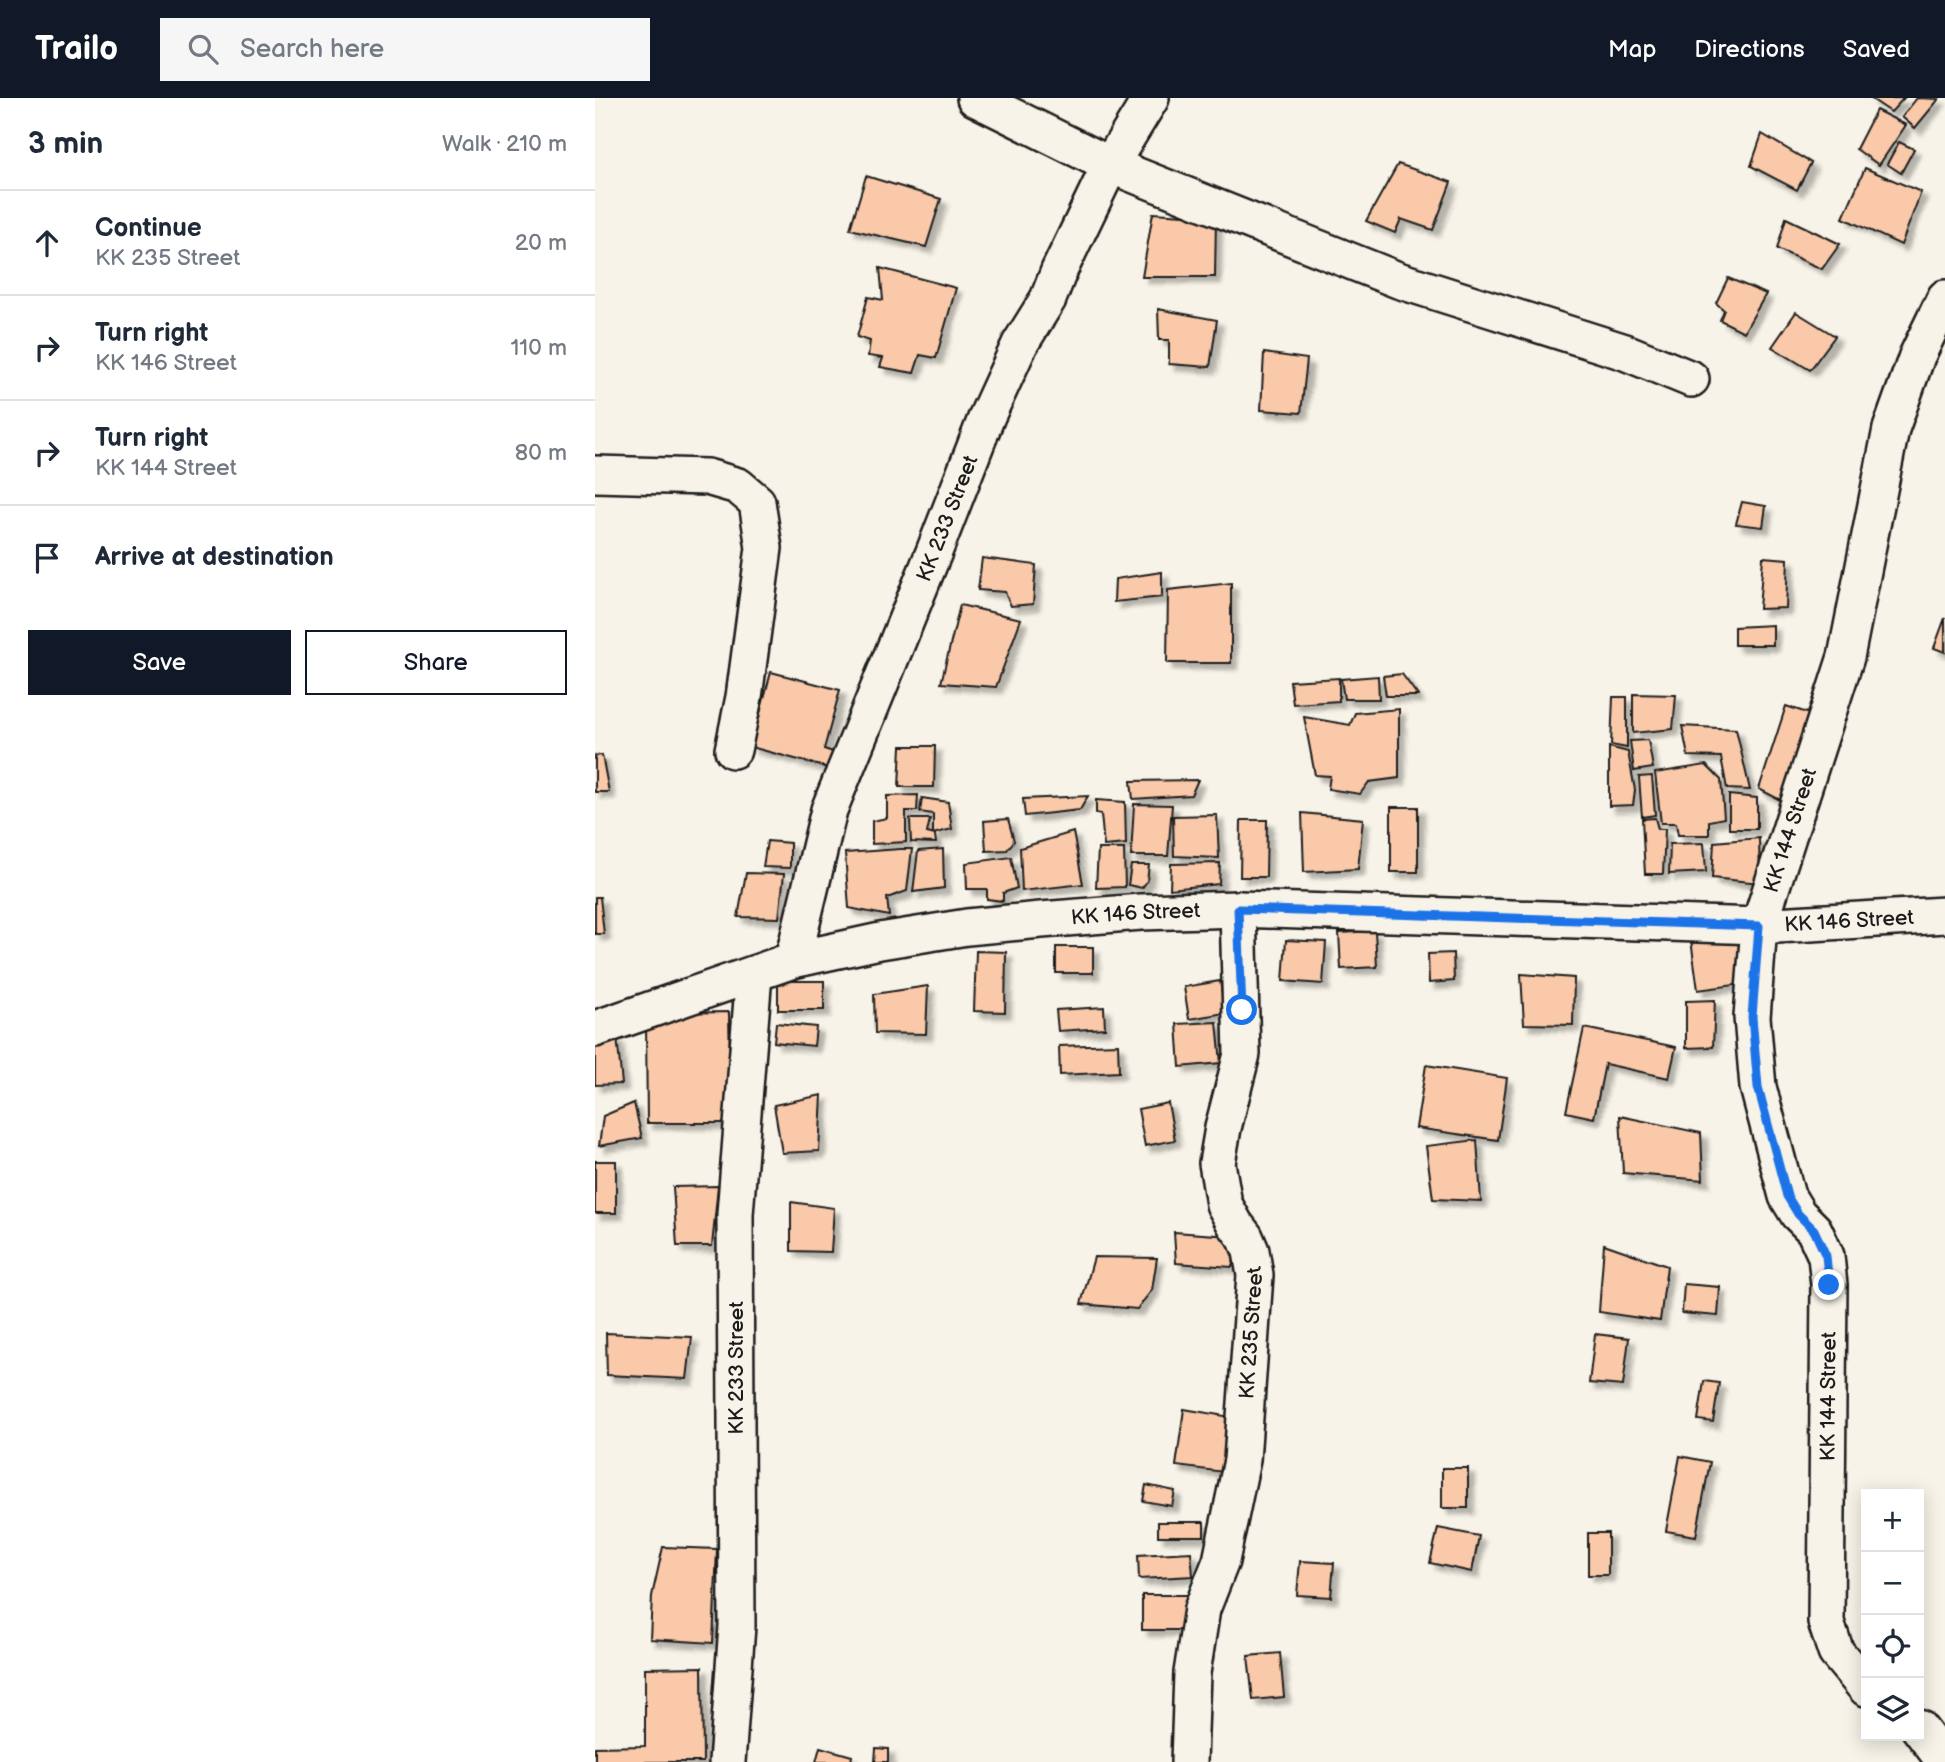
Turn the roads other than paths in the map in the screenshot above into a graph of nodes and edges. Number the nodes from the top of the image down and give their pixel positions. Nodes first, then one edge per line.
1 (975, 98) edge
2 (1150, 98) edge
3 (1110, 165) junction
4 (1945, 298) edge
5 (1691, 379) dead end
6 (595, 474) edge
7 (733, 750) dead end
8 (1238, 909) junction
9 (1945, 915) edge
10 (1759, 926) junction
11 (793, 960) junction
12 (754, 974) junction
13 (595, 1029) edge
14 (1861, 1682) edge
15 (1924, 1735) edge
16 (727, 1762) edge
17 (1189, 1762) edge
18 (1942, 1762) edge

1 - 3 street
2 - 3 street, KK 233 Street
3 - 5 street
3 - 11 street, KK 233 Street
4 - 10 street, KK 144 Street
6 - 7 street
8 - 10 street, KK 146 Street
8 - 11 street, KK 146 Street
8 - 17 street, KK 235 Street
9 - 10 street, KK 146 Street
10 - 14 street, KK 144 Street
11 - 12 street, KK 146 Street
12 - 13 street, KK 146 Street
12 - 16 street, KK 233 Street
15 - 18 street

